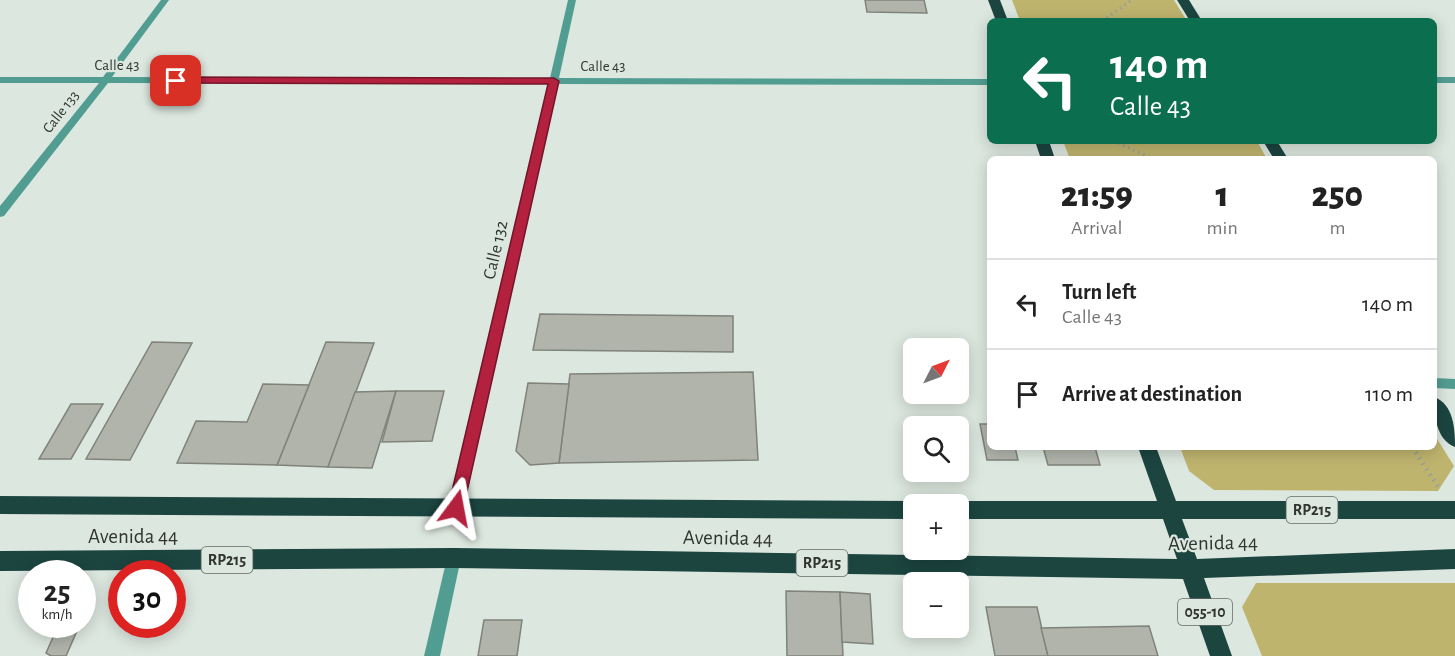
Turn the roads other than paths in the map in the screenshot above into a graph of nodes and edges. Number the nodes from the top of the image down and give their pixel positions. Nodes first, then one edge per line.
1 (165, 0) edge
2 (572, 0) edge
3 (994, 0) edge
4 (1183, 0) edge
5 (1001, 18) edge
6 (1194, 18) edge
7 (0, 80) edge
8 (1437, 80) edge
9 (1455, 80) edge
10 (105, 81) junction
11 (554, 81) junction
12 (987, 82) edge
13 (0, 213) edge
14 (1437, 383) edge
15 (1455, 384) edge
16 (1437, 410) edge
17 (1455, 439) edge
18 (1149, 450) edge
19 (0, 505) edge
20 (456, 508) junction
21 (903, 510) edge
22 (969, 510) edge
23 (1169, 510) junction
24 (1454, 510) edge
25 (454, 558) junction
26 (1455, 560) edge
27 (0, 561) edge
28 (1190, 569) junction
29 (432, 656) edge
30 (1221, 656) edge

1 - 10 street, Calle 133
2 - 11 street, Calle 132
3 - 5 highway
4 - 6 highway
7 - 10 street, Calle 43
8 - 9 street
10 - 11 street, Calle 43
10 - 13 street, Calle 133
11 - 12 street, Calle 43
11 - 20 street, Calle 132
14 - 15 street
16 - 17 highway
18 - 23 highway, 055-10
19 - 20 highway, Avenida 44
20 - 21 highway, Avenida 44
22 - 23 highway, Avenida 44 / RP215
23 - 24 highway, Avenida 44 / RP215
23 - 28 highway, 055-10
25 - 27 highway, Avenida 44 / RP215
25 - 28 highway, Avenida 44 / RP215
25 - 29 street
26 - 28 highway, Avenida 44 / RP215
28 - 30 highway, 055-10

